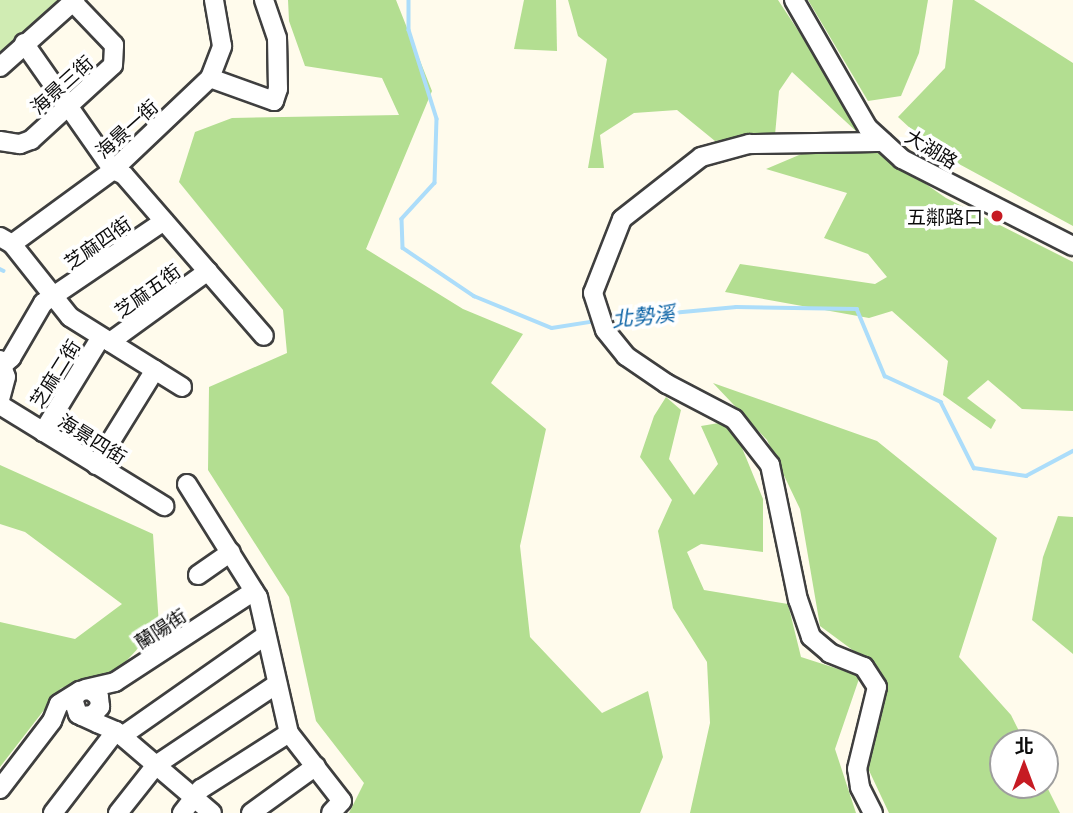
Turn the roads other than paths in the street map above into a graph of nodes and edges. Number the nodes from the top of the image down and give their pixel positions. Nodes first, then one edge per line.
1 (214, 0) edge
2 (264, 0) edge
3 (794, 0) edge
4 (73, 1) edge
5 (24, 43) junction
6 (0, 66) edge
7 (210, 78) junction
8 (68, 105) junction
9 (0, 141) edge
10 (883, 142) junction
11 (113, 170) junction
12 (164, 221) junction
13 (6, 241) edge
14 (1073, 246) edge
15 (208, 271) junction
16 (53, 296) junction
17 (264, 336) dead end
18 (106, 340) junction
19 (1, 363) edge
20 (155, 370) junction
21 (181, 387) dead end
22 (0, 399) edge
23 (0, 405) edge
24 (43, 432) junction
25 (96, 465) junction
26 (187, 484) dead end
27 (164, 506) dead end
28 (232, 552) junction
29 (198, 575) dead end
30 (254, 591) junction
31 (265, 636) junction
32 (277, 684) junction
33 (82, 690) junction
34 (100, 702) junction
35 (80, 715) junction
36 (52, 721) junction
37 (289, 733) junction
38 (119, 734) junction
39 (156, 765) junction
40 (316, 766) junction
41 (0, 789) edge
42 (193, 797) junction
43 (53, 813) edge
44 (118, 813) edge
45 (182, 813) edge
46 (212, 813) edge
47 (251, 813) edge
48 (331, 813) edge
49 (873, 813) edge

1 - 7 street, 海景一街
2 - 7 street
3 - 10 street, 大湖路
4 - 5 street
4 - 8 street, 海景三街
5 - 6 street
5 - 8 street
7 - 11 street, 海景一街
8 - 9 street, 海景三街
8 - 11 street
10 - 14 street, 大湖路
10 - 49 street
11 - 12 street
11 - 13 street, 海景一街
12 - 15 street
12 - 16 street, 芝麻四街
13 - 16 street
15 - 17 street
15 - 18 street, 芝麻五街
16 - 18 street
16 - 19 street, 芝麻四街
18 - 20 street
18 - 24 street, 芝麻二街
19 - 22 street
20 - 21 street
20 - 25 street
23 - 24 street, 海景四街
24 - 25 street, 海景四街
25 - 27 street, 海景四街
26 - 28 street
28 - 29 street
28 - 30 street
30 - 31 street
30 - 33 street, 蘭陽街
31 - 32 street
31 - 38 street
32 - 37 street
32 - 39 street
33 - 34 street
33 - 35 street
33 - 36 street, 蘭陽街
34 - 35 street
34 - 38 street
35 - 36 street
35 - 38 street
36 - 41 street, 蘭陽街
37 - 40 street
37 - 42 street
38 - 39 street
38 - 43 street
39 - 42 street
39 - 44 street
40 - 47 street
40 - 48 street
42 - 45 street
42 - 46 street

